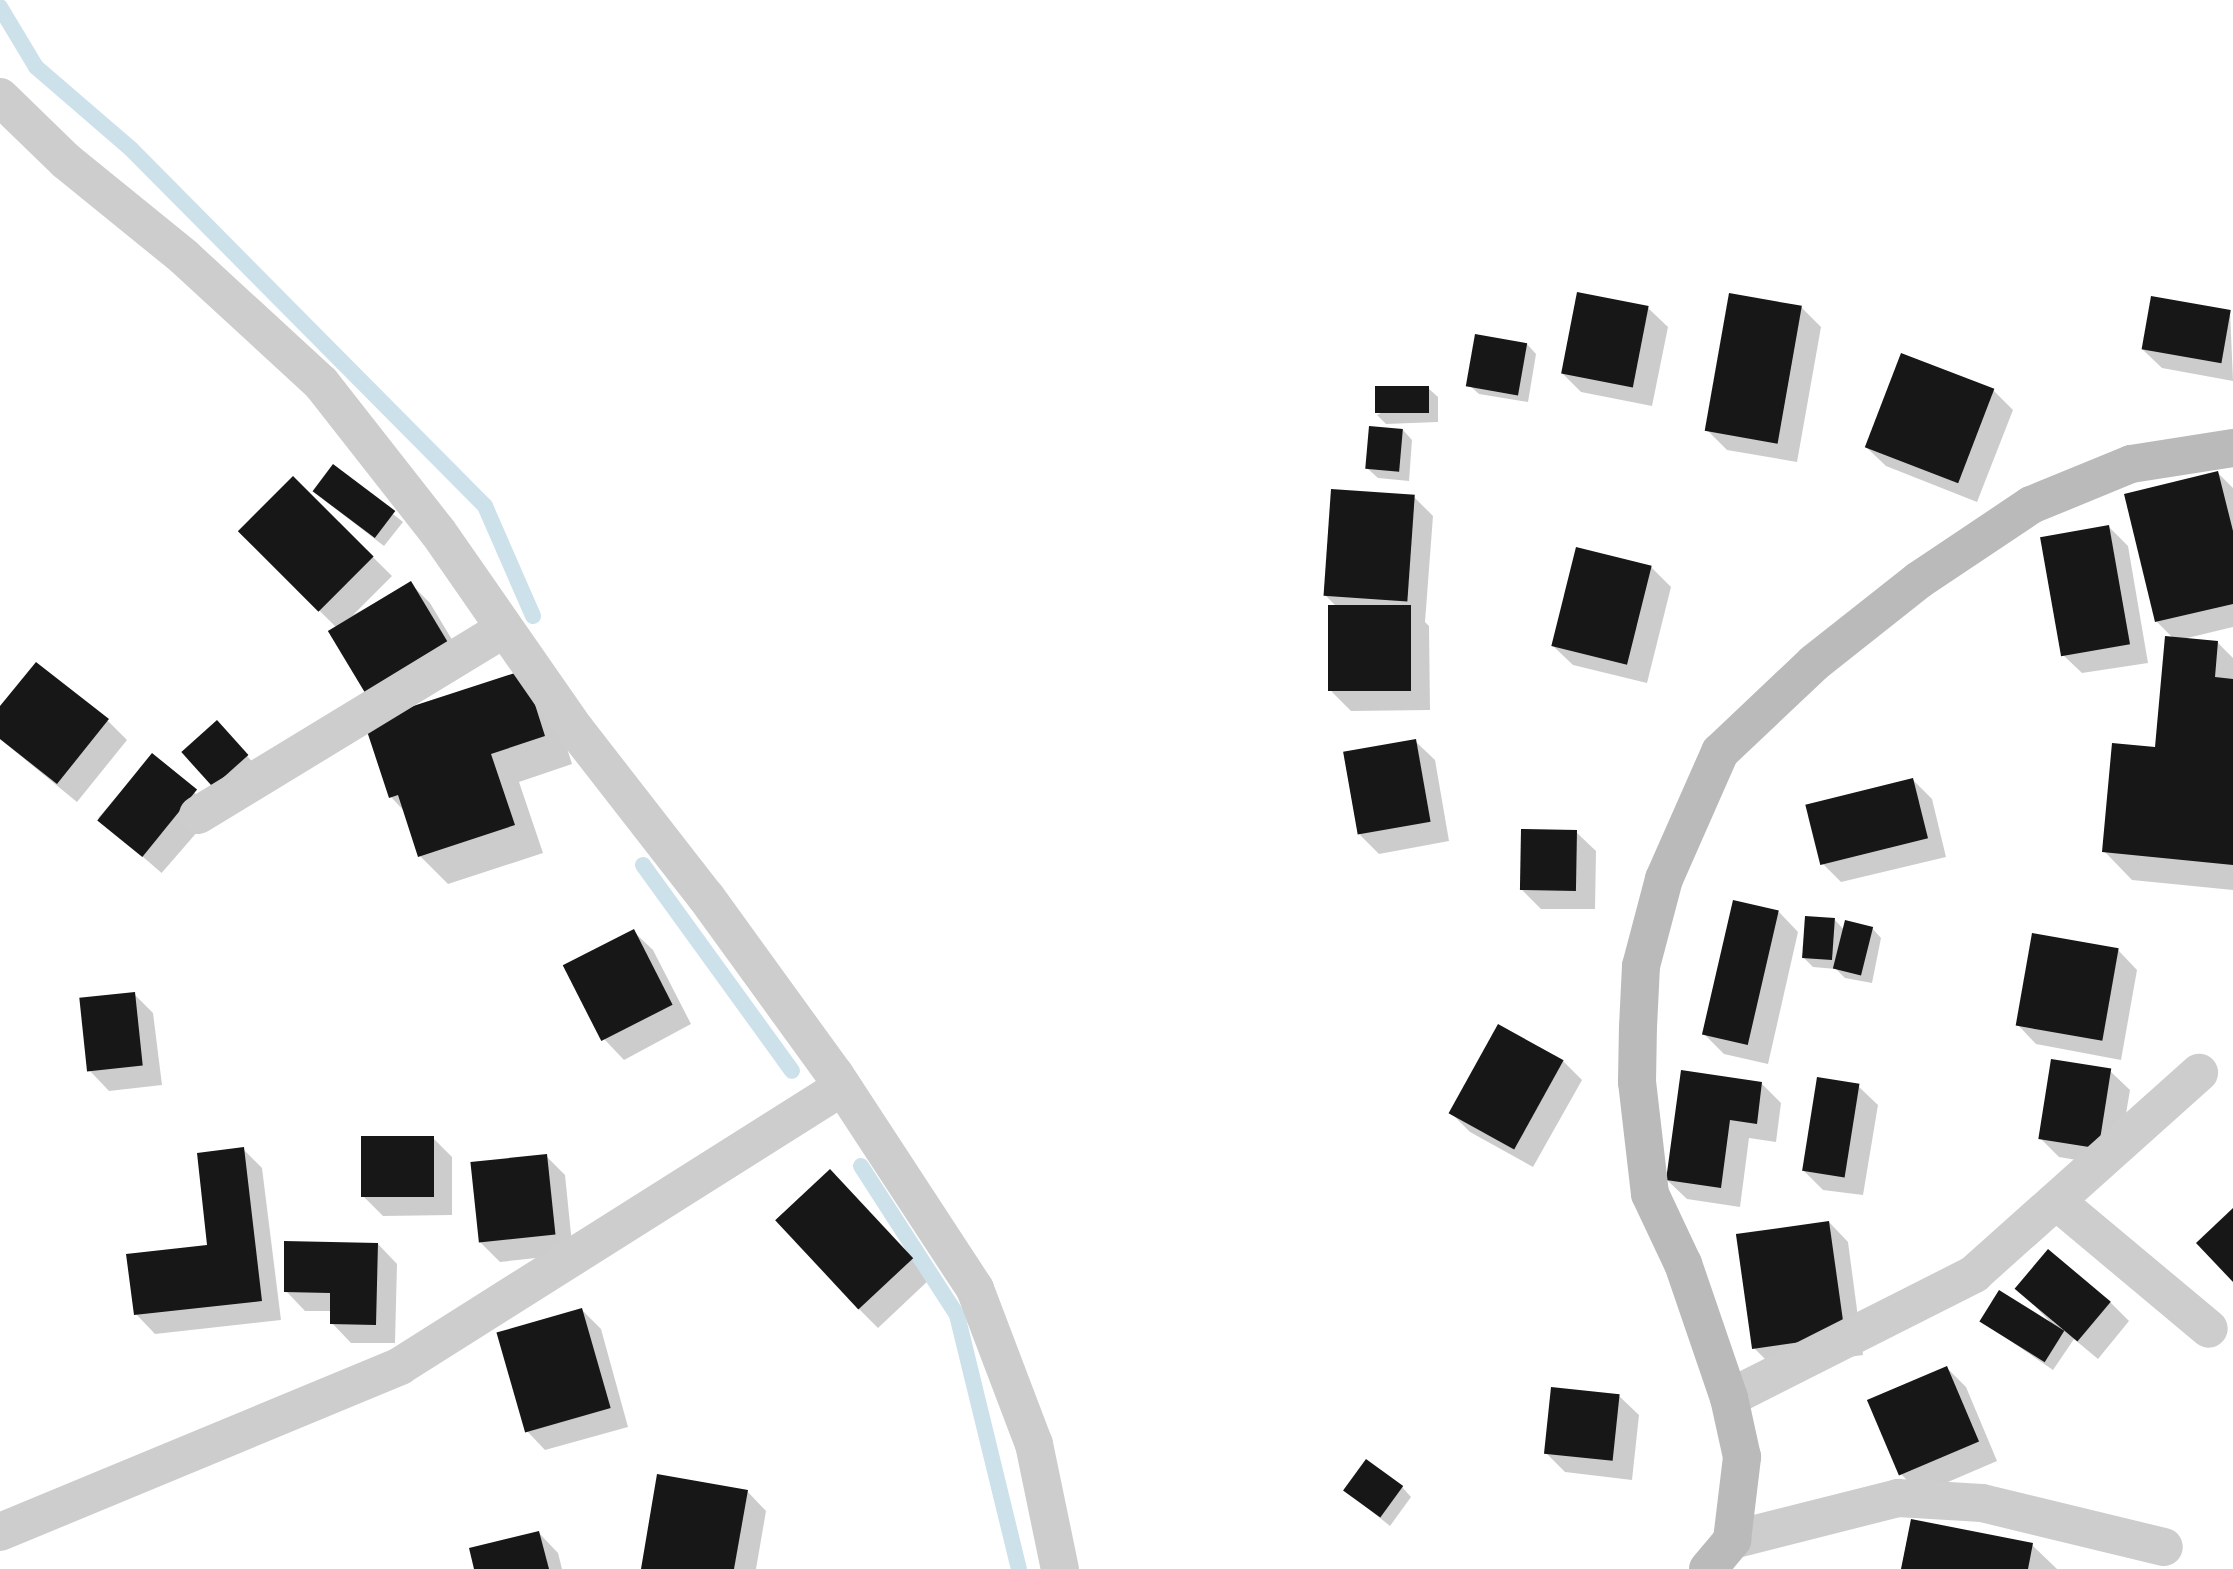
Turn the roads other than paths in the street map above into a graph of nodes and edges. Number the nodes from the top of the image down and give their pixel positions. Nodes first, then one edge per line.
1 (0, 97) edge
2 (2233, 448) edge
3 (504, 629) junction
4 (198, 815) dead end
5 (2199, 1073) dead end
6 (842, 1087) junction
7 (2056, 1201) junction
8 (2209, 1329) dead end
9 (1729, 1398) junction
10 (0, 1532) edge
11 (1732, 1541) junction
12 (2164, 1547) dead end
13 (1060, 1569) edge
14 (1708, 1569) edge

1 - 3 street
2 - 9 main road
3 - 4 street
3 - 6 street
5 - 7 street
6 - 10 street
6 - 13 street
7 - 8 street
7 - 9 street
9 - 11 main road
11 - 12 street
11 - 14 main road

